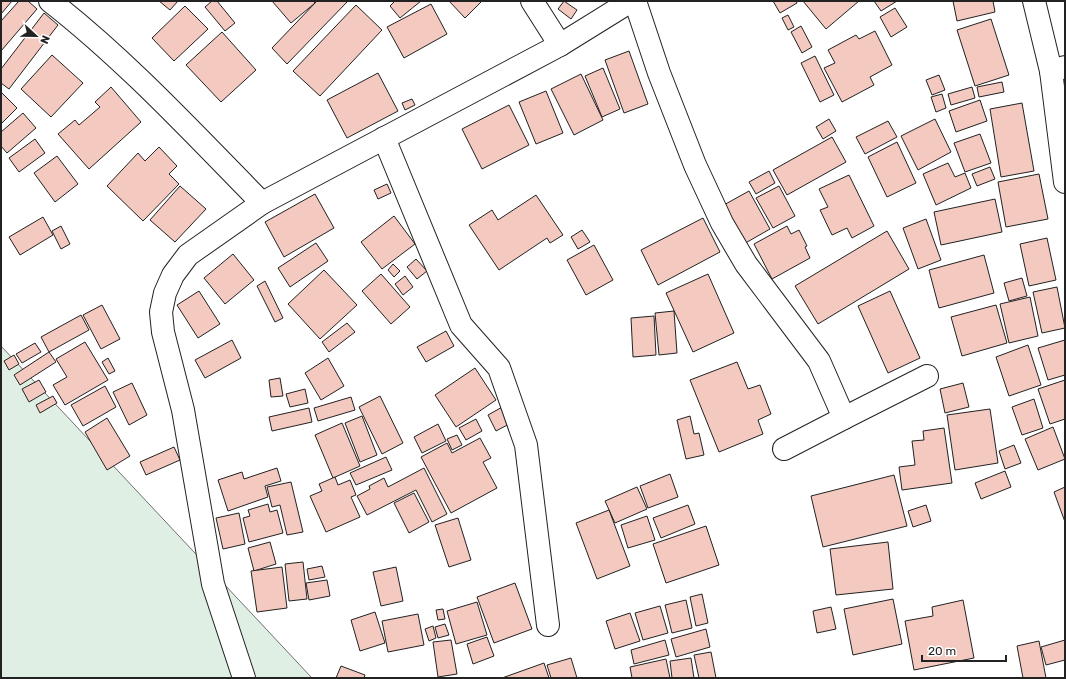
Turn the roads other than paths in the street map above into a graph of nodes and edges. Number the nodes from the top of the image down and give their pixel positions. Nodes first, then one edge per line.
1 (50, 1) edge
2 (532, 1) edge
3 (631, 1) edge
4 (635, 1) edge
5 (1034, 1) edge
6 (560, 45) junction
7 (1058, 69) edge
8 (384, 138) junction
9 (1065, 182) edge
10 (262, 203) junction
11 (928, 376) dead end
12 (844, 418) junction
13 (784, 449) dead end
14 (548, 624) dead end
15 (244, 678) edge

1 - 10 street
2 - 6 street
3 - 6 street
4 - 12 street
5 - 7 street
6 - 8 street
7 - 9 street
8 - 10 street
8 - 14 street
10 - 15 street
11 - 12 street
12 - 13 street

